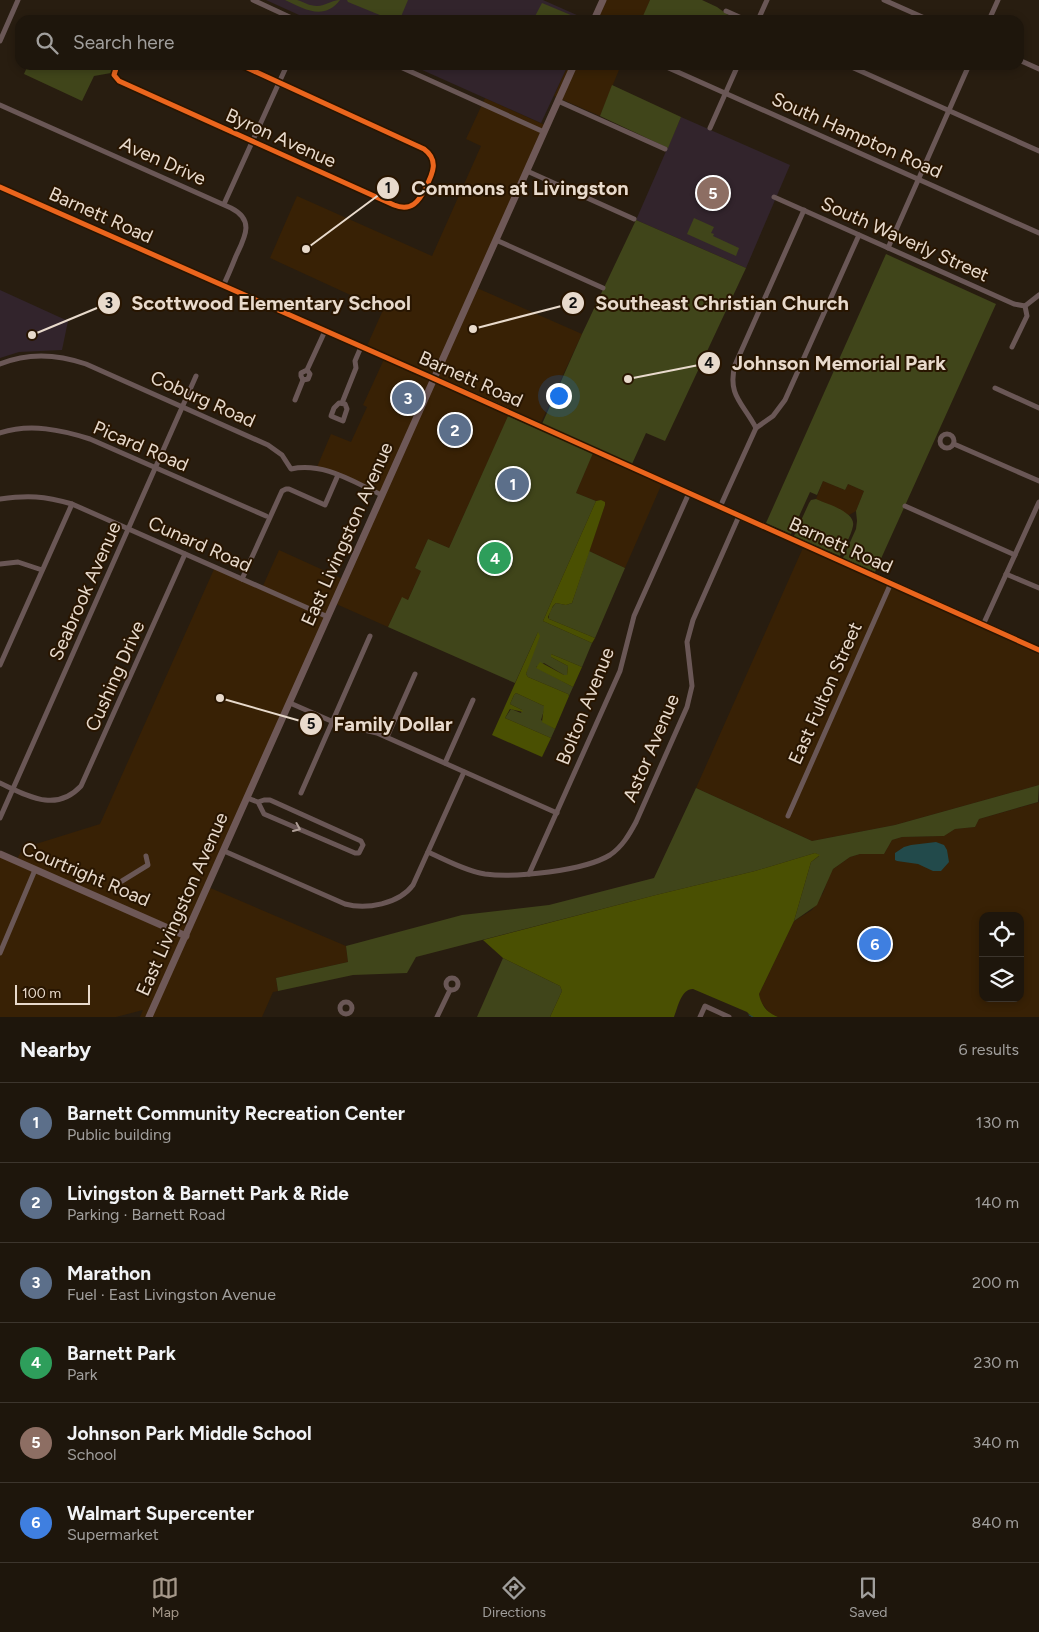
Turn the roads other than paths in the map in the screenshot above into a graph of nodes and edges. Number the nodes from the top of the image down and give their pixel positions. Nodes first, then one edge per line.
1 (18, 0) edge
2 (253, 0) edge
3 (603, 0) edge
4 (767, 0) edge
5 (884, 0) edge
6 (998, 0) edge
7 (726, 11) dead end
8 (285, 15) edge
9 (596, 15) edge
10 (735, 15) edge
11 (760, 15) edge
12 (918, 15) edge
13 (991, 15) edge
14 (0, 41) edge
15 (1024, 62) edge
16 (1039, 69) edge
17 (116, 70) edge
18 (252, 70) edge
19 (285, 70) edge
20 (407, 70) edge
21 (572, 70) edge
22 (673, 70) edge
23 (736, 70) edge
24 (858, 70) edge
25 (967, 70) edge
26 (279, 82) junction
27 (726, 93) junction
28 (558, 101) junction
29 (0, 105) edge
30 (949, 110) junction
31 (710, 128) dead end
32 (544, 132) junction
33 (252, 141) junction
34 (665, 149) dead end
35 (1039, 151) edge
36 (527, 171) junction
37 (918, 179) junction
38 (0, 187) edge
39 (774, 197) dead end
40 (224, 204) junction
41 (804, 210) junction
42 (634, 218) dead end
43 (1039, 233) edge
44 (860, 235) junction
45 (496, 240) junction
46 (888, 248) junction
47 (223, 286) junction
48 (603, 288) dead end
49 (1039, 295) edge
50 (1025, 306) junction
51 (325, 331) junction
52 (361, 347) junction
53 (1012, 347) dead end
54 (0, 364) edge
55 (196, 376) dead end
56 (435, 379) junction
57 (995, 388) dead end
58 (295, 400) dead end
59 (342, 403) dead end
60 (183, 407) junction
61 (1039, 408) edge
62 (756, 428) junction
63 (0, 433) edge
64 (954, 444) dead end
65 (156, 468) junction
66 (338, 475) junction
67 (1039, 481) edge
68 (689, 493) junction
69 (382, 495) junction
70 (0, 498) edge
71 (1039, 502) edge
72 (72, 504) junction
73 (905, 506) dead end
74 (720, 507) junction
75 (266, 516) dead end
76 (739, 516) junction
77 (1031, 519) junction
78 (1039, 522) edge
79 (129, 529) junction
80 (185, 554) junction
81 (1015, 555) junction
82 (0, 564) edge
83 (42, 570) junction
84 (1006, 574) junction
85 (242, 579) junction
86 (891, 583) junction
87 (1039, 588) edge
88 (328, 617) junction
89 (983, 625) junction
90 (370, 636) dead end
91 (1039, 650) edge
92 (0, 665) edge
93 (415, 674) dead end
94 (473, 700) dead end
95 (290, 702) junction
96 (333, 722) junction
97 (387, 737) junction
98 (445, 763) junction
99 (464, 772) junction
100 (0, 783) edge
101 (13, 789) junction
102 (301, 793) dead end
103 (248, 798) junction
104 (258, 802) junction
105 (557, 813) junction
106 (788, 816) dead end
107 (0, 818) edge
108 (224, 851) junction
109 (428, 852) junction
110 (0, 854) edge
111 (146, 856) dead end
112 (35, 870) junction
113 (530, 874) junction
114 (122, 881) dead end
115 (186, 936) junction
116 (0, 953) edge
117 (450, 990) dead end
118 (722, 1016) edge
119 (150, 1017) edge
120 (437, 1017) edge
121 (700, 1017) edge
122 (729, 1017) edge

1 - 14 street
2 - 8 street
3 - 9 main road
4 - 11 street
5 - 12 street
6 - 13 street
7 - 10 street
15 - 16 street
17 - 33 street, Byron Avenue
18 - 26 street
19 - 26 street
20 - 32 street
21 - 28 main road, East Livingston Avenue
22 - 27 street, South Hampton Road
23 - 27 street
24 - 30 street
25 - 30 street
26 - 33 street
26 - 33 street, Byron Avenue
27 - 31 street
27 - 37 street, South Hampton Road
28 - 32 main road, East Livingston Avenue
28 - 34 street
29 - 40 street, Aven Drive
30 - 35 street
30 - 37 street
32 - 36 main road, East Livingston Avenue
33 - 40 street
36 - 42 street
36 - 45 main road, East Livingston Avenue
37 - 43 street, South Hampton Road
37 - 46 street
38 - 47 street, Barnett Road
39 - 41 street, South Waverly Street
40 - 47 street, Aven Drive
41 - 44 street, South Waverly Street
41 - 62 street
44 - 46 street, South Waverly Street
44 - 62 street
45 - 48 street
45 - 56 main road, East Livingston Avenue
46 - 50 street, South Waverly Street
47 - 51 street, Barnett Road
49 - 50 street
50 - 53 street
51 - 52 street, Barnett Road
51 - 58 street
52 - 56 street, Barnett Road
52 - 59 street
54 - 60 street, Coburg Road
55 - 60 street, Seabrook Avenue
56 - 68 main road, Barnett Road
56 - 69 main road, East Livingston Avenue
57 - 61 street
60 - 65 street, Seabrook Avenue
60 - 66 street, Coburg Road
62 - 74 street
63 - 65 street, Picard Road
64 - 67 street
65 - 75 street, Picard Road
65 - 79 street, Seabrook Avenue
66 - 69 street, Coburg Road
66 - 85 street
68 - 74 main road, Barnett Road
68 - 105 street, Bolton Avenue
69 - 88 main road, East Livingston Avenue
70 - 72 street, Cunard Road
71 - 77 street
72 - 79 street, Cunard Road
72 - 83 street
73 - 81 street
74 - 76 main road, Barnett Road
76 - 86 main road, Barnett Road
76 - 113 street, Astor Avenue
77 - 78 street
77 - 81 street
79 - 80 street, Cunard Road
79 - 101 street, Seabrook Avenue
80 - 85 street, Cunard Road
80 - 101 street, Cushing Drive
81 - 84 street
82 - 83 street
83 - 92 street
84 - 87 street
84 - 89 street
85 - 88 street, Cunard Road
86 - 89 main road, Barnett Road
86 - 106 street, East Fulton Street
88 - 95 main road, East Livingston Avenue
89 - 91 main road, Barnett Road
90 - 96 street
93 - 97 street
94 - 98 street
95 - 96 street
95 - 103 main road, East Livingston Avenue
96 - 97 street
96 - 102 street
97 - 98 street
98 - 99 street
99 - 105 street
99 - 109 street
100 - 101 street
101 - 107 street, Seabrook Avenue
103 - 104 street
103 - 108 main road, East Livingston Avenue
104 -> 104 street
105 - 113 street, Bolton Avenue
108 - 109 street
108 - 115 main road, East Livingston Avenue
109 - 113 street
110 - 112 main road, Courtright Road
111 - 114 street
112 - 115 main road, Courtright Road
112 - 116 street
115 - 119 main road, East Livingston Avenue
117 - 120 street
118 - 121 street
118 - 122 street

